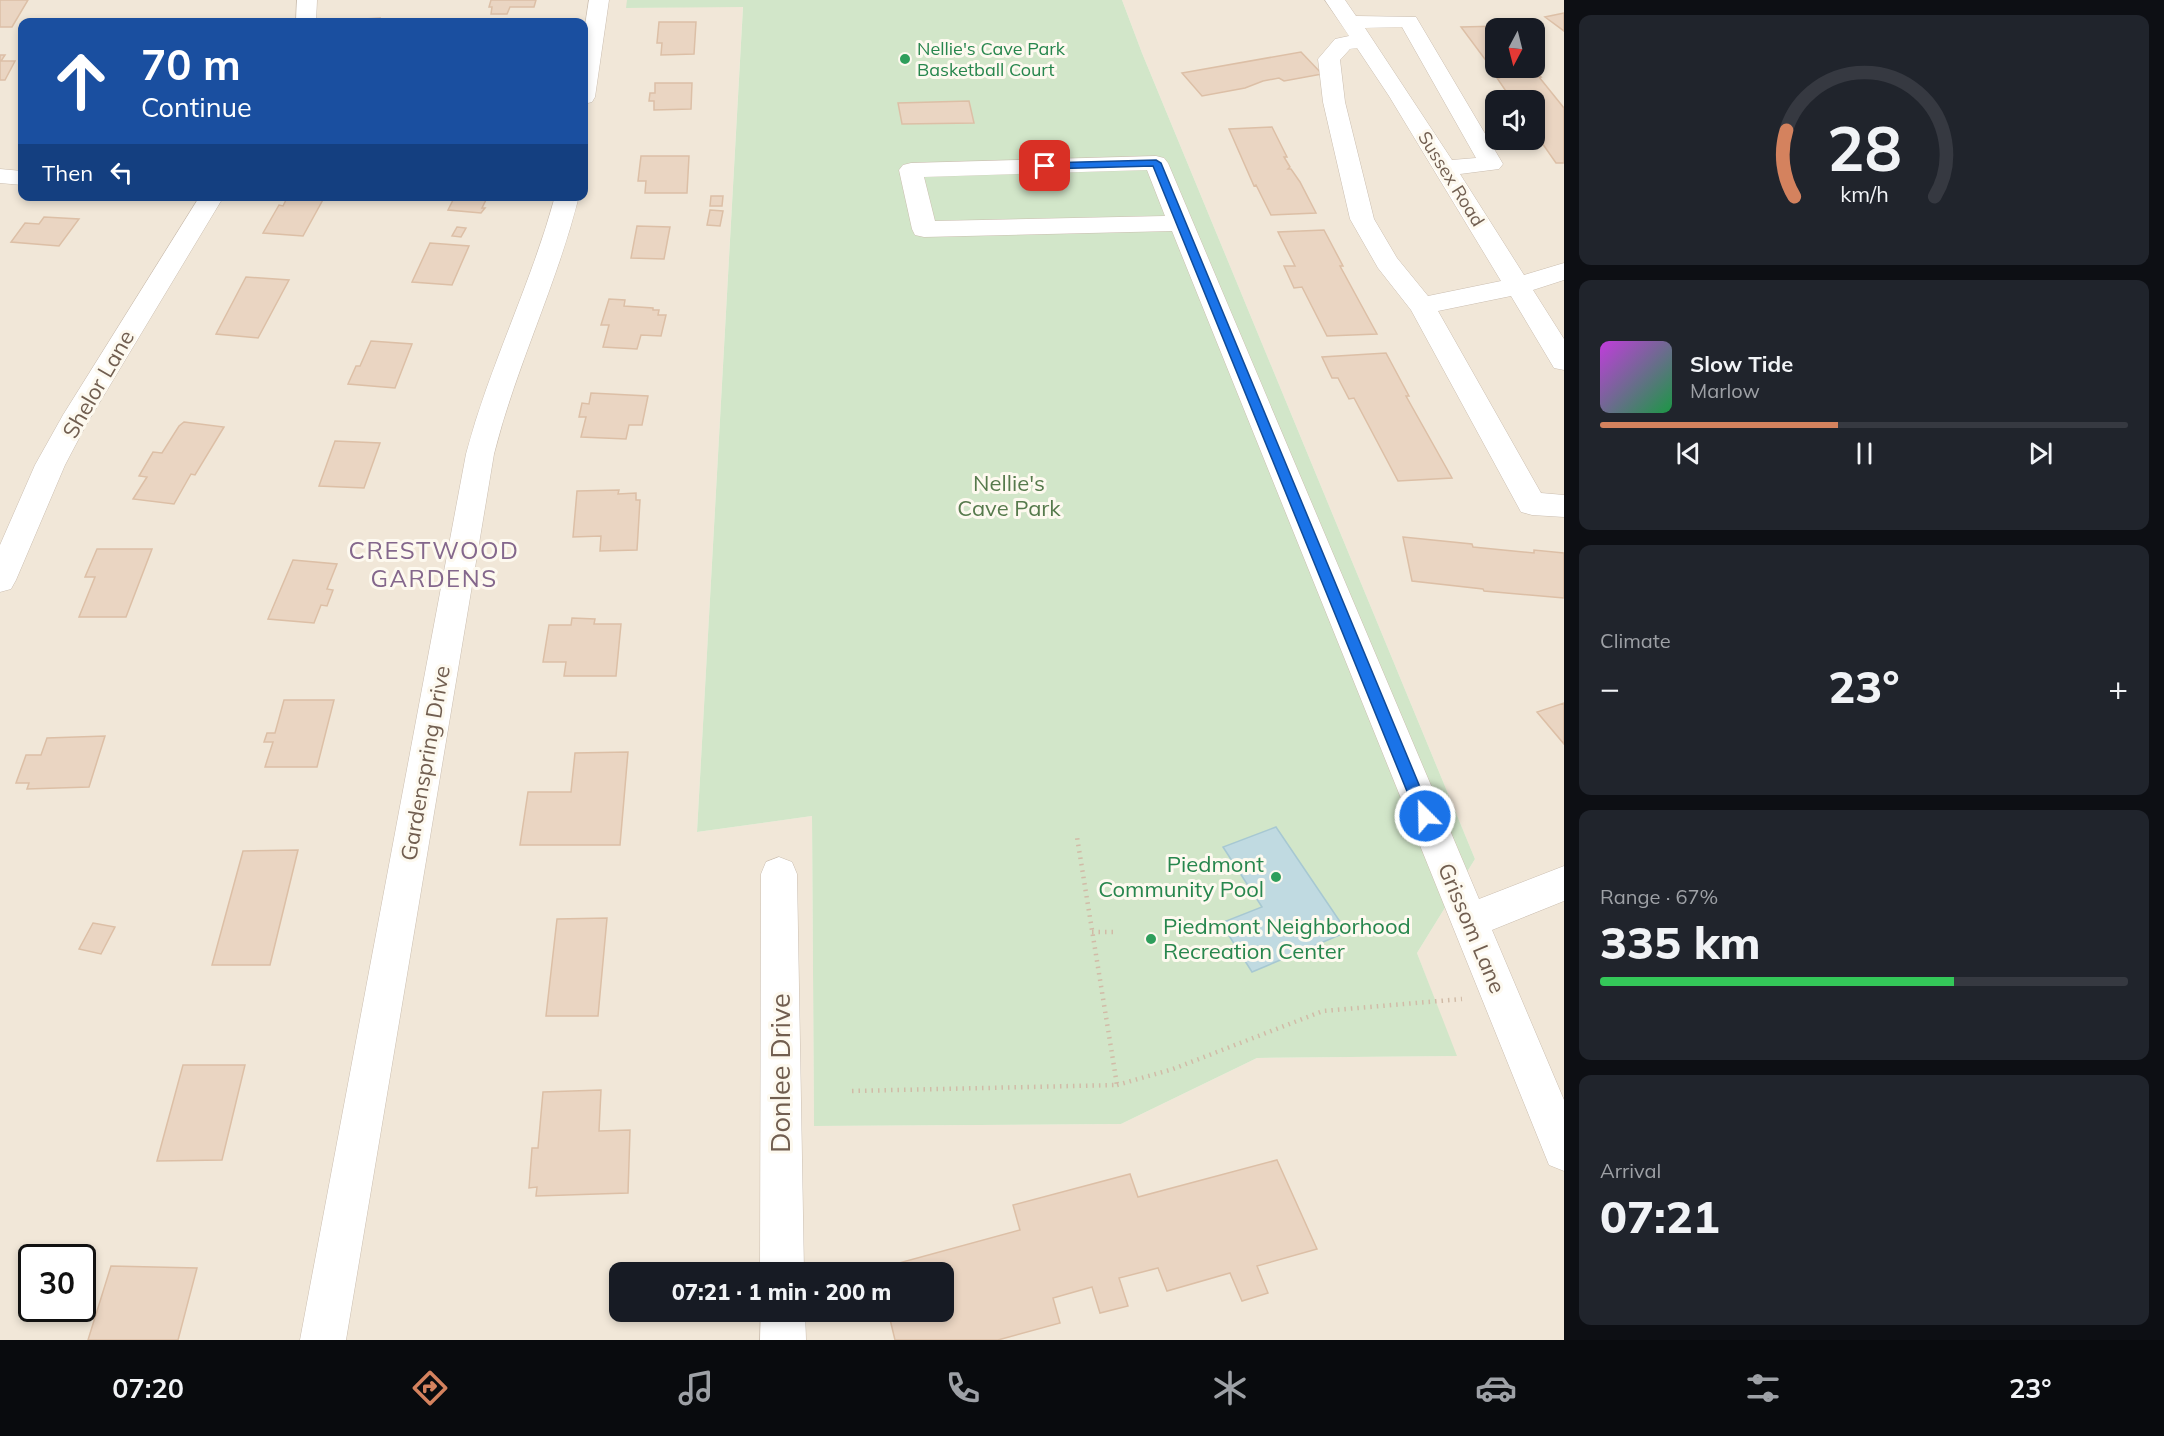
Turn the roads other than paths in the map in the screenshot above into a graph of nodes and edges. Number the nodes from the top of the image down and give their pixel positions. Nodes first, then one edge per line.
1 (307, 0) edge
2 (599, 0) edge
3 (1335, 0) edge
4 (306, 18) edge
5 (1357, 31) junction
6 (588, 71) edge
7 (1444, 168) junction
8 (0, 176) edge
9 (18, 178) edge
10 (209, 201) edge
11 (566, 201) edge
12 (1180, 223) junction
13 (1564, 272) edge
14 (1517, 286) junction
15 (1422, 306) junction
16 (1564, 361) edge
17 (1564, 506) edge
18 (0, 580) edge
19 (779, 874) dead end
20 (1564, 884) edge
21 (1468, 921) junction
22 (1564, 1149) edge
23 (782, 1262) edge
24 (783, 1322) edge
25 (322, 1340) edge
26 (783, 1340) edge

1 - 4 street
2 - 6 street
3 - 5 street, Sussex Road
5 - 7 street, Sussex Road
5 - 7 street
5 - 15 street
7 - 14 street, Sussex Road
8 - 9 street
10 - 18 street, Shelor Lane
11 - 25 street, Gardenspring Drive
12 - 12 street, Grissom Lane
12 - 21 street, Grissom Lane
13 - 14 street
14 - 15 street
14 - 16 street, Sussex Road
15 - 17 street
19 - 23 street, Donlee Drive
20 - 21 street
21 - 22 street, Grissom Lane
24 - 26 street

